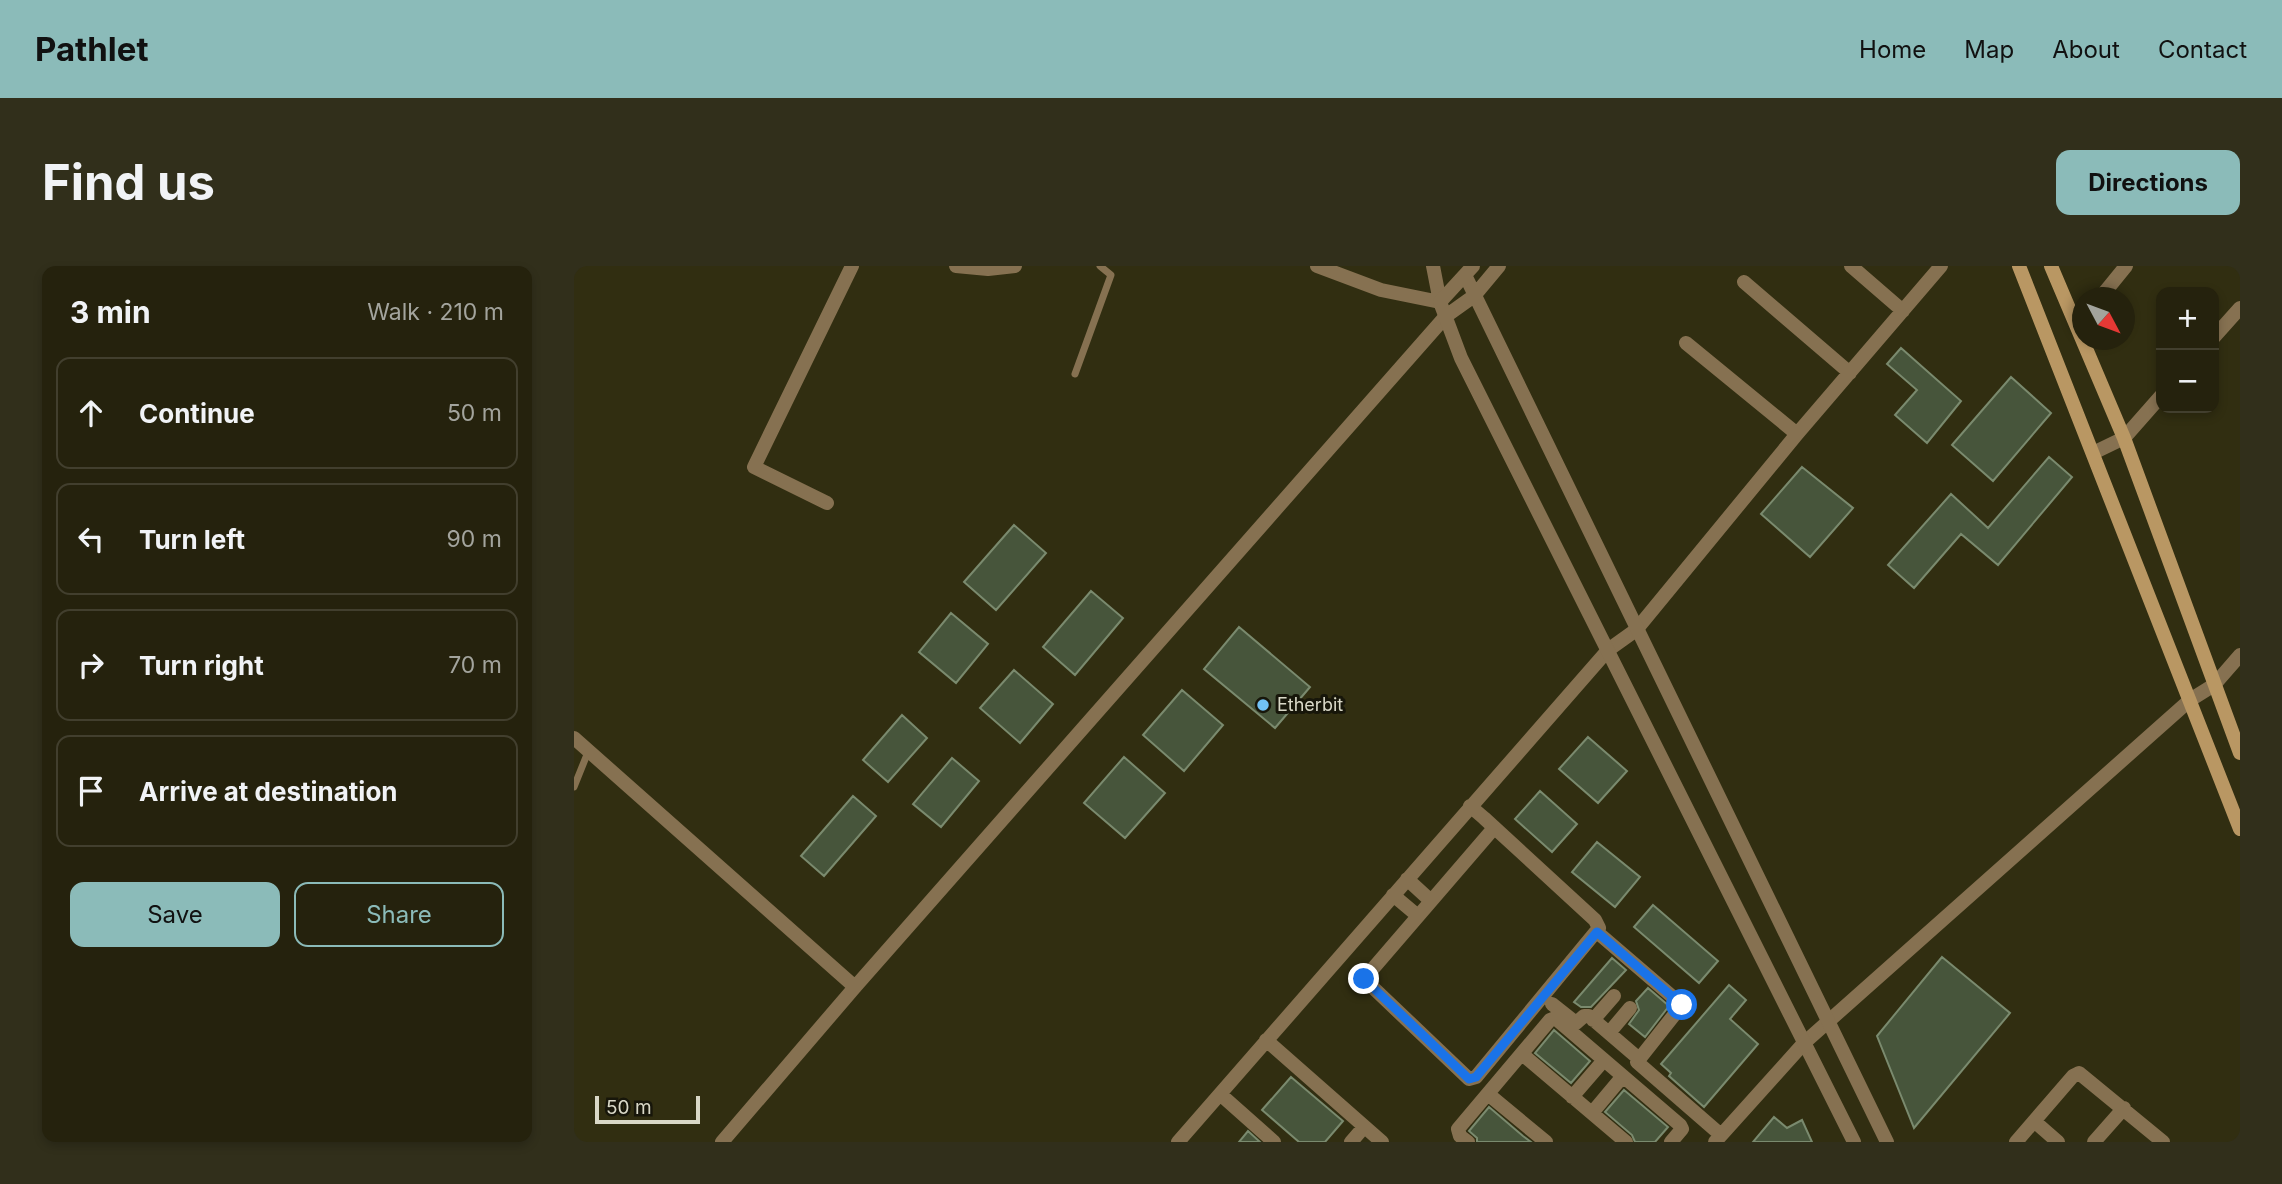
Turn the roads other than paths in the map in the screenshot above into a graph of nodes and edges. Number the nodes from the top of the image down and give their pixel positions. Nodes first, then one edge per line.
1 (852, 266) edge
2 (956, 266) edge
3 (1015, 266) edge
4 (1100, 266) edge
5 (1317, 266) edge
6 (1433, 266) edge
7 (1499, 266) edge
8 (1851, 266) edge
9 (1941, 266) edge
10 (2019, 266) edge
11 (2051, 266) edge
12 (2126, 266) edge
13 (1466, 269) edge
14 (1744, 282) dead end
15 (2109, 287) edge
16 (1474, 296) junction
17 (2072, 306) edge
18 (2240, 308) edge
19 (1443, 309) junction
20 (1903, 311) junction
21 (2219, 331) edge
22 (1686, 343) dead end
23 (2091, 350) edge
24 (1850, 373) junction
25 (1075, 374) dead end
26 (2156, 402) edge
27 (1797, 434) junction
28 (2124, 438) junction
29 (2093, 453) junction
30 (827, 503) dead end
31 (1636, 630) junction
32 (1608, 650) junction
33 (2240, 655) edge
34 (2214, 685) junction
35 (2190, 700) junction
36 (574, 738) edge
37 (589, 751) junction
38 (2240, 753) edge
39 (574, 787) edge
40 (1471, 806) junction
41 (1494, 828) junction
42 (2240, 829) edge
43 (1407, 879) junction
44 (1393, 895) junction
45 (1431, 901) junction
46 (1418, 916) junction
47 (1597, 932) junction
48 (855, 987) junction
49 (1614, 996) dead end
50 (1552, 1004) dead end
51 (1630, 1008) dead end
52 (1593, 1020) junction
53 (1828, 1022) junction
54 (1609, 1033) junction
55 (1266, 1040) junction
56 (1804, 1042) junction
57 (1522, 1054) junction
58 (1638, 1058) junction
59 (1604, 1060) junction
60 (1623, 1076) junction
61 (1220, 1094) junction
62 (1488, 1094) junction
63 (1572, 1097) junction
64 (2123, 1108) junction
65 (1592, 1113) junction
66 (2034, 1121) junction
67 (1364, 1127) junction
68 (1718, 1139) edge
69 (1539, 1140) edge
70 (1885, 1141) edge
71 (722, 1142) edge
72 (1178, 1142) edge
73 (1274, 1142) edge
74 (1351, 1142) edge
75 (1381, 1142) edge
76 (1468, 1142) edge
77 (1626, 1142) edge
78 (1671, 1142) edge
79 (1854, 1142) edge
80 (2016, 1142) edge
81 (2058, 1142) edge
82 (2094, 1142) edge
83 (2163, 1142) edge

1 - 30 street
2 - 3 street
4 - 25 lane
5 - 19 street
6 - 19 street
7 - 16 street
8 - 20 street
9 - 20 street
10 - 29 main road
11 - 17 main road
12 - 15 street
13 - 16 street
13 - 19 street
14 - 24 street
16 - 19 street
16 - 31 street
18 - 21 street
19 - 32 street
19 - 48 street
20 - 24 street
22 - 27 street
23 - 28 main road
24 - 27 street
26 - 28 street
27 - 31 street
28 - 29 street
28 - 34 main road
29 - 35 main road
31 - 32 street
31 - 53 street
32 - 40 street
32 - 56 street
33 - 34 street
34 - 35 street
34 - 38 main road
35 - 42 main road
35 - 53 street
36 - 37 street
37 - 39 lane
37 - 48 street
40 - 41 street
40 - 43 street
41 - 45 street
41 - 47 street
43 - 44 street
43 - 45 street
44 - 46 street
44 - 55 street
45 - 46 street
46 - 47 street
47 - 58 street
48 - 71 street
49 - 52 street
50 - 52 street
51 - 54 street
52 - 54 street
53 - 56 street
53 - 70 street
54 - 58 street
55 - 61 street
55 - 67 street
56 - 68 street
56 - 79 street
57 - 59 street
57 - 62 street
57 - 63 street
58 - 68 street
59 - 60 street
59 - 63 street
60 - 65 street
60 - 78 street
61 - 72 street
61 - 73 street
62 - 69 street
62 - 76 street
63 - 65 street
64 - 66 street
64 - 82 street
64 - 83 street
65 - 77 street
66 - 80 street
66 - 81 street
67 - 74 street
67 - 75 street

